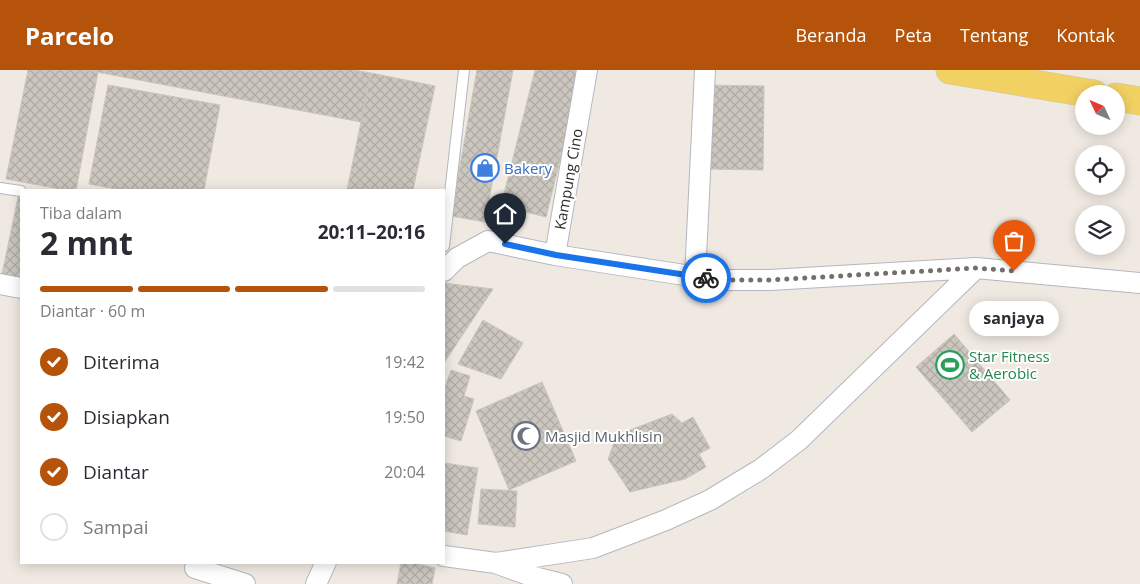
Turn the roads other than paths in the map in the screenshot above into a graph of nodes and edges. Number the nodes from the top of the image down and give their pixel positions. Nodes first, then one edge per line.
1 (464, 70) edge
2 (587, 70) edge
3 (705, 70) edge
4 (950, 70) edge
5 (1043, 78) edge
6 (1075, 88) edge
7 (1125, 98) edge
8 (1140, 101) edge
9 (0, 188) edge
10 (20, 191) edge
11 (445, 237) edge
12 (556, 255) junction
13 (976, 268) junction
14 (445, 271) edge
15 (694, 277) junction
16 (0, 284) edge
17 (1135, 287) edge
18 (20, 288) edge
19 (445, 556) edge
20 (496, 563) junction
21 (325, 564) edge
22 (195, 568) dead end
23 (245, 584) edge
24 (316, 584) edge
25 (562, 584) edge

1 - 11 lane
2 - 12 street, Kampung Cino
3 - 15 street
4 - 5 main road
5 - 6 main road
7 - 8 main road
9 - 10 lane
12 - 14 street
12 - 15 street
13 - 15 street
13 - 17 street
13 - 20 street
16 - 18 street
19 - 20 street
20 - 25 street
21 - 24 street
22 - 23 street

